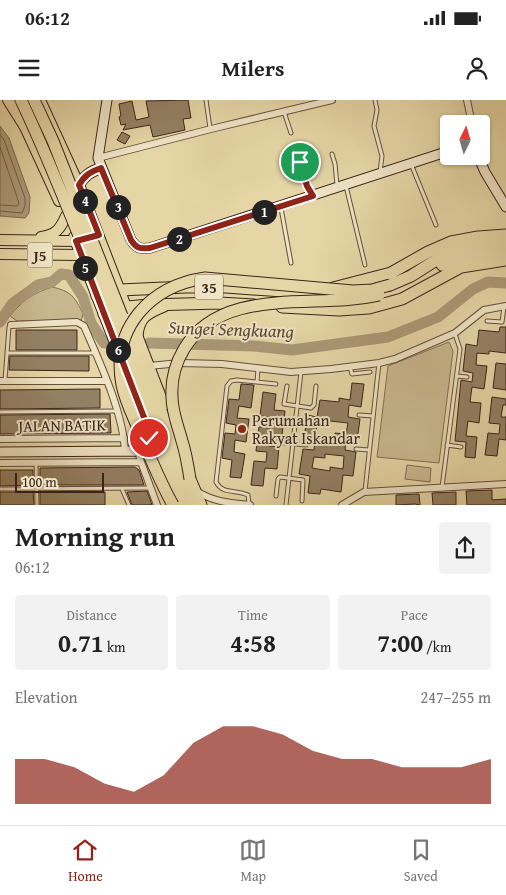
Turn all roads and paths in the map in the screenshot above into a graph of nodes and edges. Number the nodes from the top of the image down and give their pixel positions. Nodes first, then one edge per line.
1 (8, 100) edge
2 (16, 100) edge
3 (21, 100) edge
4 (34, 100) edge
5 (40, 100) edge
6 (107, 100) edge
7 (206, 100) edge
8 (332, 100) edge
9 (374, 100) edge
10 (467, 100) edge
11 (284, 111) junction
12 (470, 115) edge
13 (29, 117) junction
14 (210, 129) junction
15 (291, 133) dead end
16 (332, 154) dead end
17 (440, 154) edge
18 (300, 162) dead end
19 (100, 163) junction
20 (410, 164) junction
21 (482, 165) edge
22 (380, 174) junction
23 (79, 185) junction
24 (342, 186) junction
25 (313, 196) junction
26 (280, 207) junction
27 (506, 207) edge
28 (66, 216) junction
29 (436, 225) dead end
30 (503, 234) edge
31 (99, 235) junction
32 (0, 240) edge
33 (17, 240) junction
34 (76, 241) junction
35 (506, 244) edge
36 (104, 248) junction
37 (506, 252) edge
38 (0, 254) edge
39 (46, 255) junction
40 (80, 255) junction
41 (506, 260) edge
42 (291, 263) dead end
43 (365, 265) dead end
44 (86, 268) junction
45 (364, 280) junction
46 (390, 289) junction
47 (120, 290) junction
48 (97, 296) junction
49 (170, 304) junction
50 (505, 306) edge
51 (369, 308) junction
52 (129, 312) junction
53 (104, 314) junction
54 (487, 321) dead end
55 (11, 325) joint
56 (455, 333) junction
57 (137, 337) junction
58 (7, 353) junction
59 (95, 353) junction
60 (147, 362) junction
61 (379, 362) junction
62 (350, 366) junction
63 (258, 369) junction
64 (302, 372) junction
65 (370, 372) dead end
66 (457, 376) junction
67 (467, 377) dead end
68 (2, 381) edge
69 (106, 381) junction
70 (257, 382) junction
71 (276, 384) dead end
72 (287, 386) dead end
73 (316, 386) dead end
74 (298, 406) junction
75 (118, 411) junction
76 (0, 412) edge
77 (359, 414) dead end
78 (373, 416) junction
79 (150, 433) junction
80 (124, 438) junction
81 (0, 440) edge
82 (277, 442) dead end
83 (294, 444) junction
84 (306, 445) dead end
85 (447, 445) junction
86 (461, 447) dead end
87 (356, 449) dead end
88 (369, 450) junction
89 (138, 451) junction
90 (0, 452) edge
91 (36, 452) junction
92 (125, 452) junction
93 (162, 459) junction
94 (141, 462) junction
95 (0, 463) edge
96 (36, 463) junction
97 (290, 478) junction
98 (190, 479) junction
99 (506, 484) edge
100 (442, 487) junction
101 (122, 488) junction
102 (150, 488) junction
103 (36, 489) junction
104 (0, 490) edge
105 (198, 492) junction
106 (364, 492) junction
107 (276, 496) dead end
108 (302, 501) dead end
109 (222, 502) junction
110 (37, 505) edge
111 (129, 505) edge
112 (157, 505) edge
113 (173, 505) edge
114 (183, 505) edge
115 (190, 505) edge
116 (203, 505) edge
117 (214, 505) edge
118 (249, 505) edge
119 (286, 505) edge
120 (342, 505) edge

1 - 28 main road
2 - 13 highway, bridge
3 - 13 highway, bridge
4 - 98 highway, bridge
5 - 23 main road
6 - 19 street
7 - 14 lane
8 - 11 street
9 - 22 lane
10 - 12 street
11 - 14 street
11 - 15 lane
13 - 115 highway, bridge
14 - 19 street
16 - 24 lane
17 - 20 street
18 - 25 lane
19 - 23 main road
19 - 26 street
20 - 22 street
20 - 29 lane
21 - 27 street
22 - 24 street
23 - 31 main road
24 - 25 street
24 - 43 lane
25 - 26 street
26 - 42 lane
28 - 33 main road
28 - 34 main road
30 - 45 highway, 35
31 - 34 main road, J5
31 - 36 main road
32 - 33 main road, J5
33 - 34 main road, J5
34 - 40 main road, J5
35 - 46 highway
36 - 40 main road, J5
36 - 47 main road
37 - 46 highway
38 - 39 main road, J5
39 - 40 main road, J5
39 - 44 main road
40 - 44 main road, J5
41 - 51 highway, 35
44 - 48 main road, J5
45 - 47 highway, 35
45 - 51 highway
46 - 98 highway, bridge
46 - 113 highway, bridge
47 - 48 highway, 35
47 - 52 main road
48 - 53 main road, J5
49 - 51 highway, 35
49 - 52 highway, 35
49 - 57 highway
50 - 54 lane
50 - 56 street
52 - 53 highway, 35
52 - 57 main road
53 - 79 main road, J5, bridge
55 - 58 lane, JALAN BATIK
55 - 59 street, JALAN BATIK
56 - 61 street
56 - 66 lane
57 - 60 main road
58 - 59 lane
58 - 68 lane, JALAN BATIK
59 - 69 street, JALAN BATIK
60 - 63 street
60 - 105 main road
61 - 62 street
61 - 78 lane
62 - 64 street
62 - 65 lane
63 - 64 street
63 - 70 lane
64 - 74 lane
66 - 67 lane
66 - 85 lane
68 - 69 street
69 - 75 street, JALAN BATIK
70 - 71 lane
70 - 118 lane
72 - 74 lane
73 - 74 lane
74 - 83 lane
75 - 76 lane
75 - 80 street, JALAN BATIK
77 - 78 lane
78 - 88 lane
79 - 89 street
79 - 93 main road, J5
80 - 81 street, JALAN BATIK
80 - 92 street, JALAN BATIK
82 - 83 lane
83 - 84 lane
83 - 97 lane
85 - 86 lane
85 - 100 lane
87 - 88 lane
88 - 106 lane
89 - 92 street
89 - 93 street
89 - 94 street
90 - 91 street
91 - 92 street
91 - 96 street
93 - 114 main road, J5
94 - 96 street
94 - 102 street
95 - 96 street
96 - 103 lane
97 - 107 lane
97 - 108 lane
97 - 119 lane
98 - 116 highway
99 - 100 street
100 - 106 street
101 - 102 lane
101 - 103 lane
101 - 111 lane
102 - 112 street
103 - 104 lane
103 - 110 lane
105 - 109 street
105 - 116 main road
106 - 120 street
109 - 117 street
109 - 118 street

